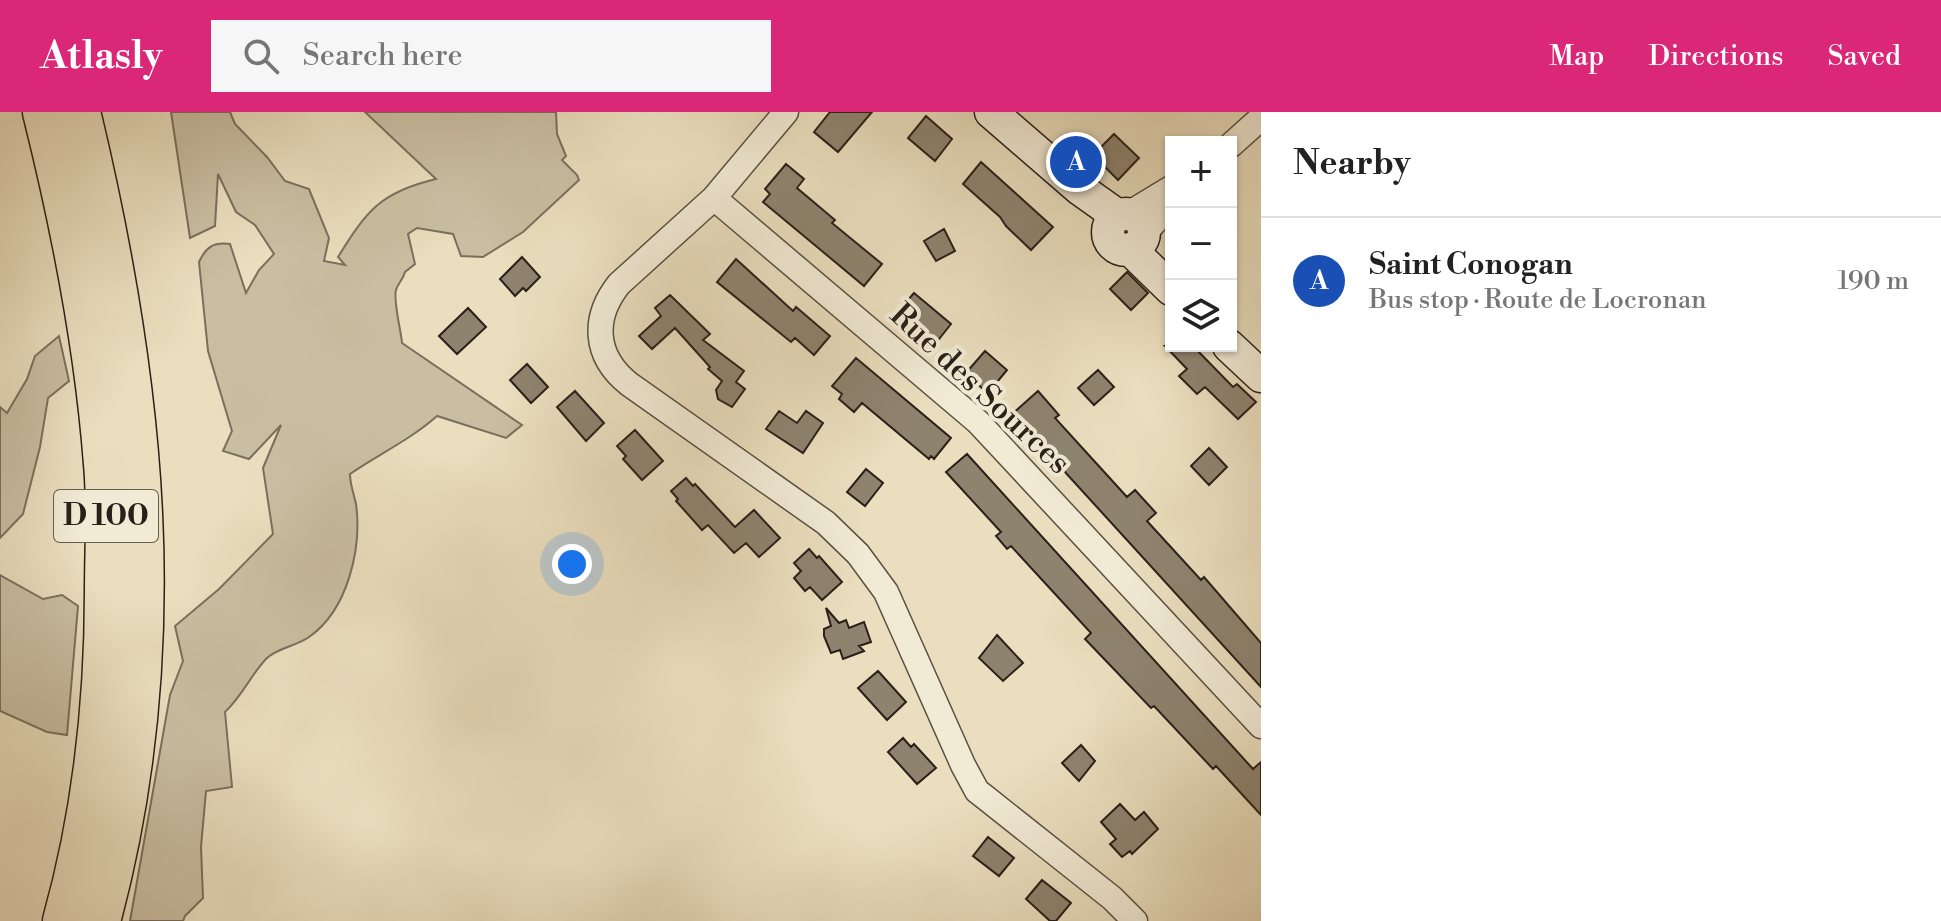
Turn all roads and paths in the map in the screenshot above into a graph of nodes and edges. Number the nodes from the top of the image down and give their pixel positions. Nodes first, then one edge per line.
1 (44, 112) edge
2 (79, 112) edge
3 (786, 112) edge
4 (991, 112) edge
5 (1261, 118) edge
6 (1237, 140) edge
7 (1165, 194) edge
8 (714, 198) junction
9 (1165, 208) edge
10 (1129, 230) junction
11 (1165, 267) edge
12 (1165, 281) edge
13 (1261, 726) edge
14 (64, 921) edge
15 (99, 921) edge
16 (1135, 921) edge

1 - 14 highway, D 100
2 - 15 highway, D 100
3 - 8 street
4 - 10 main road
5 - 6 street
7 - 10 street
8 - 13 street, Rue des Sources
8 - 16 street
9 - 10 street
10 - 11 main road
10 - 12 main road

